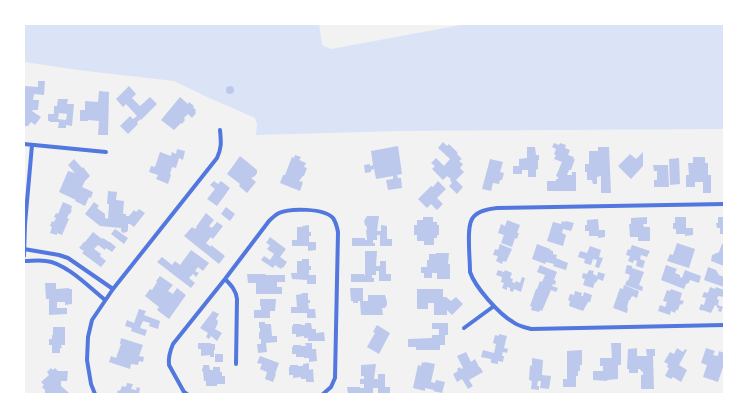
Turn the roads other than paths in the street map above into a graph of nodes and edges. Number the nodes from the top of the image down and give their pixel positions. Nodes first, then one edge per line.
1 (220, 130) dead end
2 (24, 144) edge
3 (32, 145) junction
4 (106, 152) dead end
5 (724, 204) edge
6 (24, 249) edge
7 (24, 256) edge
8 (24, 261) edge
9 (225, 279) junction
10 (113, 289) junction
11 (106, 300) junction
12 (494, 306) junction
13 (724, 325) edge
14 (464, 328) dead end
15 (236, 364) dead end
16 (94, 394) edge
17 (186, 394) edge
18 (323, 394) edge

1 - 10 street
2 - 3 street
3 - 4 street
3 - 6 street
5 - 12 street
6 - 7 street
6 - 10 street
8 - 11 street
9 - 15 street
9 - 17 street
9 - 18 street
10 - 11 street
11 - 16 street
12 - 13 street
12 - 14 street

